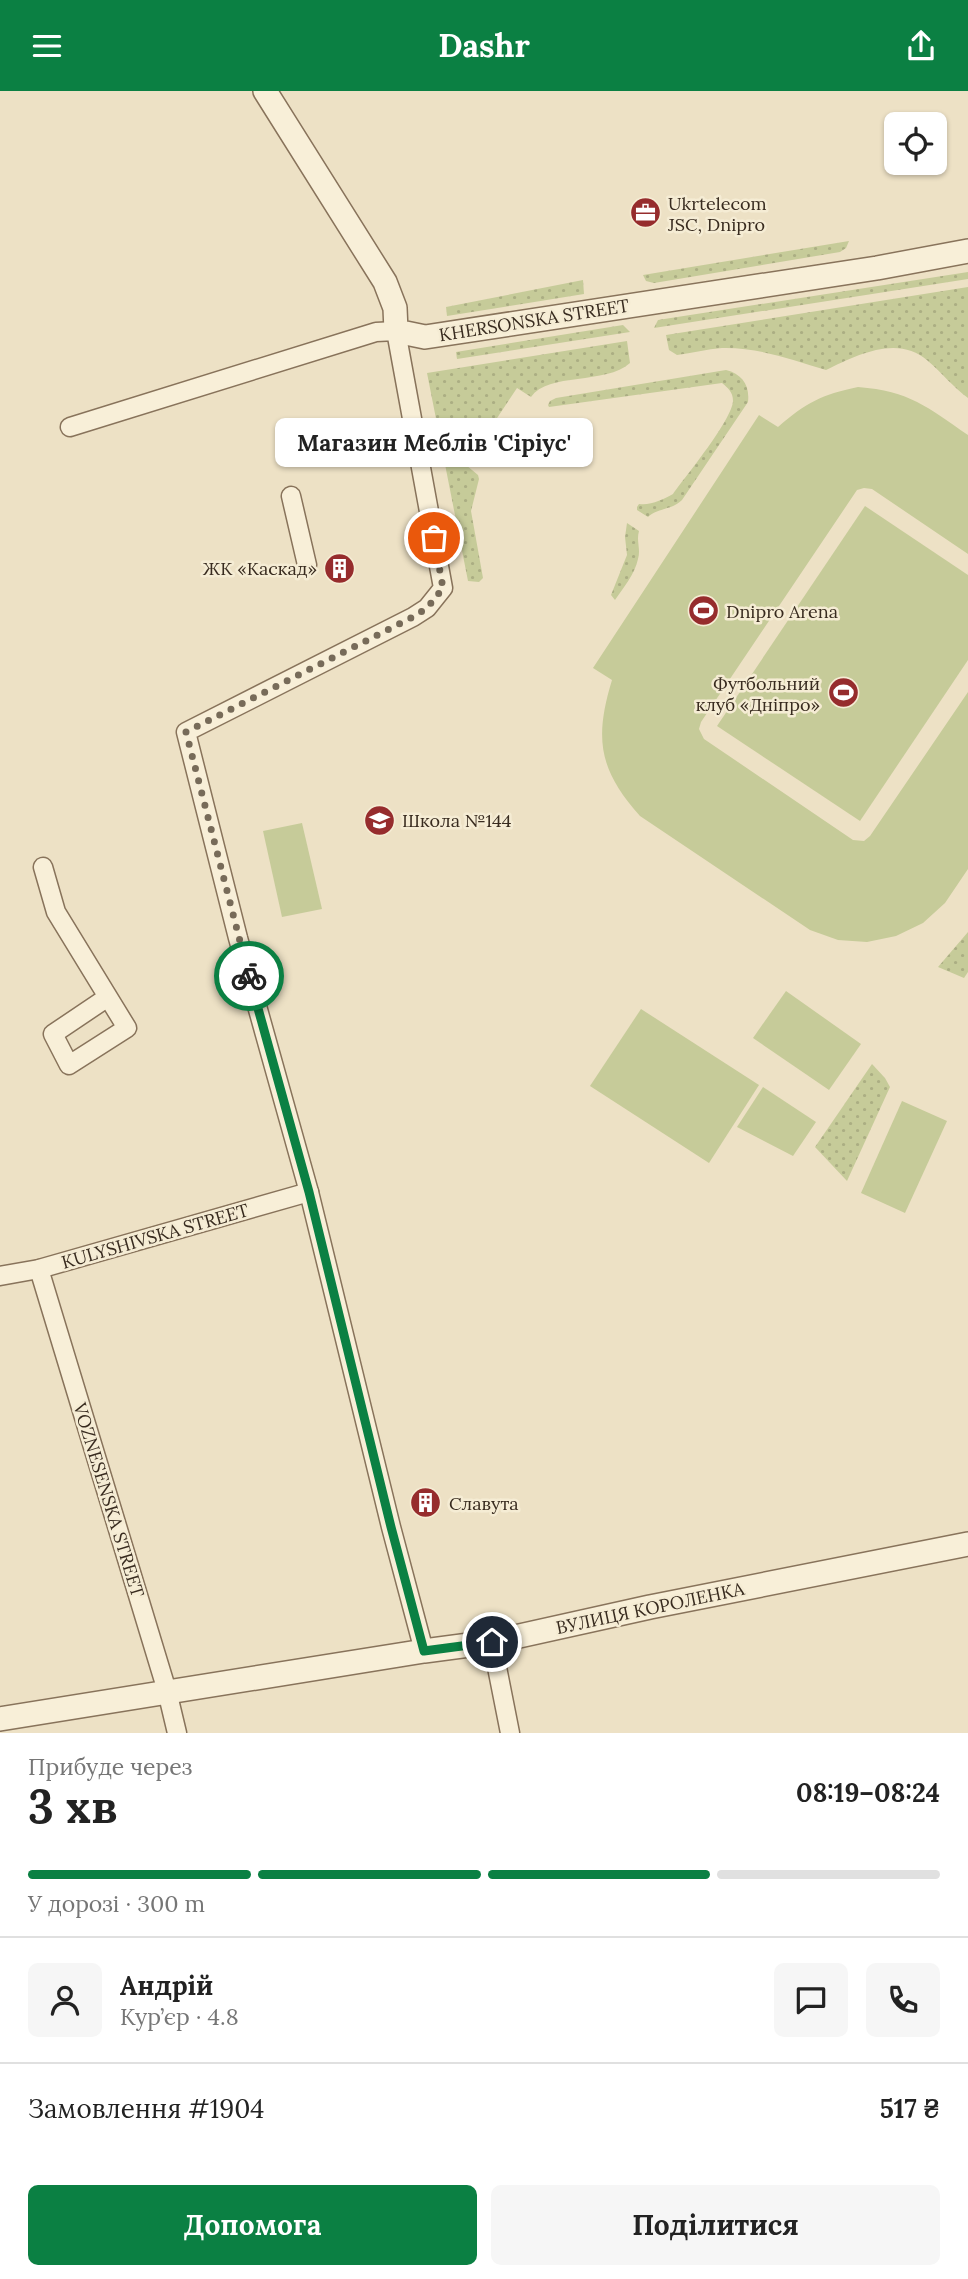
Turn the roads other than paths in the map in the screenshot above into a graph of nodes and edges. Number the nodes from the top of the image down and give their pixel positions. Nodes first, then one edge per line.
1 (265, 91) edge
2 (968, 251) edge
3 (396, 331) junction
4 (70, 427) dead end
5 (291, 496) dead end
6 (307, 565) dead end
7 (43, 867) dead end
8 (108, 997) dead end
9 (309, 1192) junction
10 (39, 1269) junction
11 (0, 1276) edge
12 (968, 1544) edge
13 (492, 1642) junction
14 (424, 1651) junction
15 (167, 1691) junction
16 (0, 1719) edge
17 (177, 1733) edge
18 (510, 1733) edge

1 - 3 street
2 - 3 street, KHERSONSKA STREET
3 - 4 street, KHERSONSKA STREET
3 - 9 street
5 - 6 street
7 - 8 street
9 - 10 street, KULYSHIVSKA STREET
9 - 14 street
10 - 11 street, KULYSHIVSKA STREET
10 - 15 street, VOZNESENSKA STREET
12 - 13 street, ВУЛИЦЯ КОРОЛЕНКА
13 - 14 street, ВУЛИЦЯ КОРОЛЕНКА
13 - 18 street
14 - 15 street, ВУЛИЦЯ КОРОЛЕНКА
15 - 16 street, ВУЛИЦЯ КОРОЛЕНКА
15 - 17 street, VOZNESENSKA STREET

